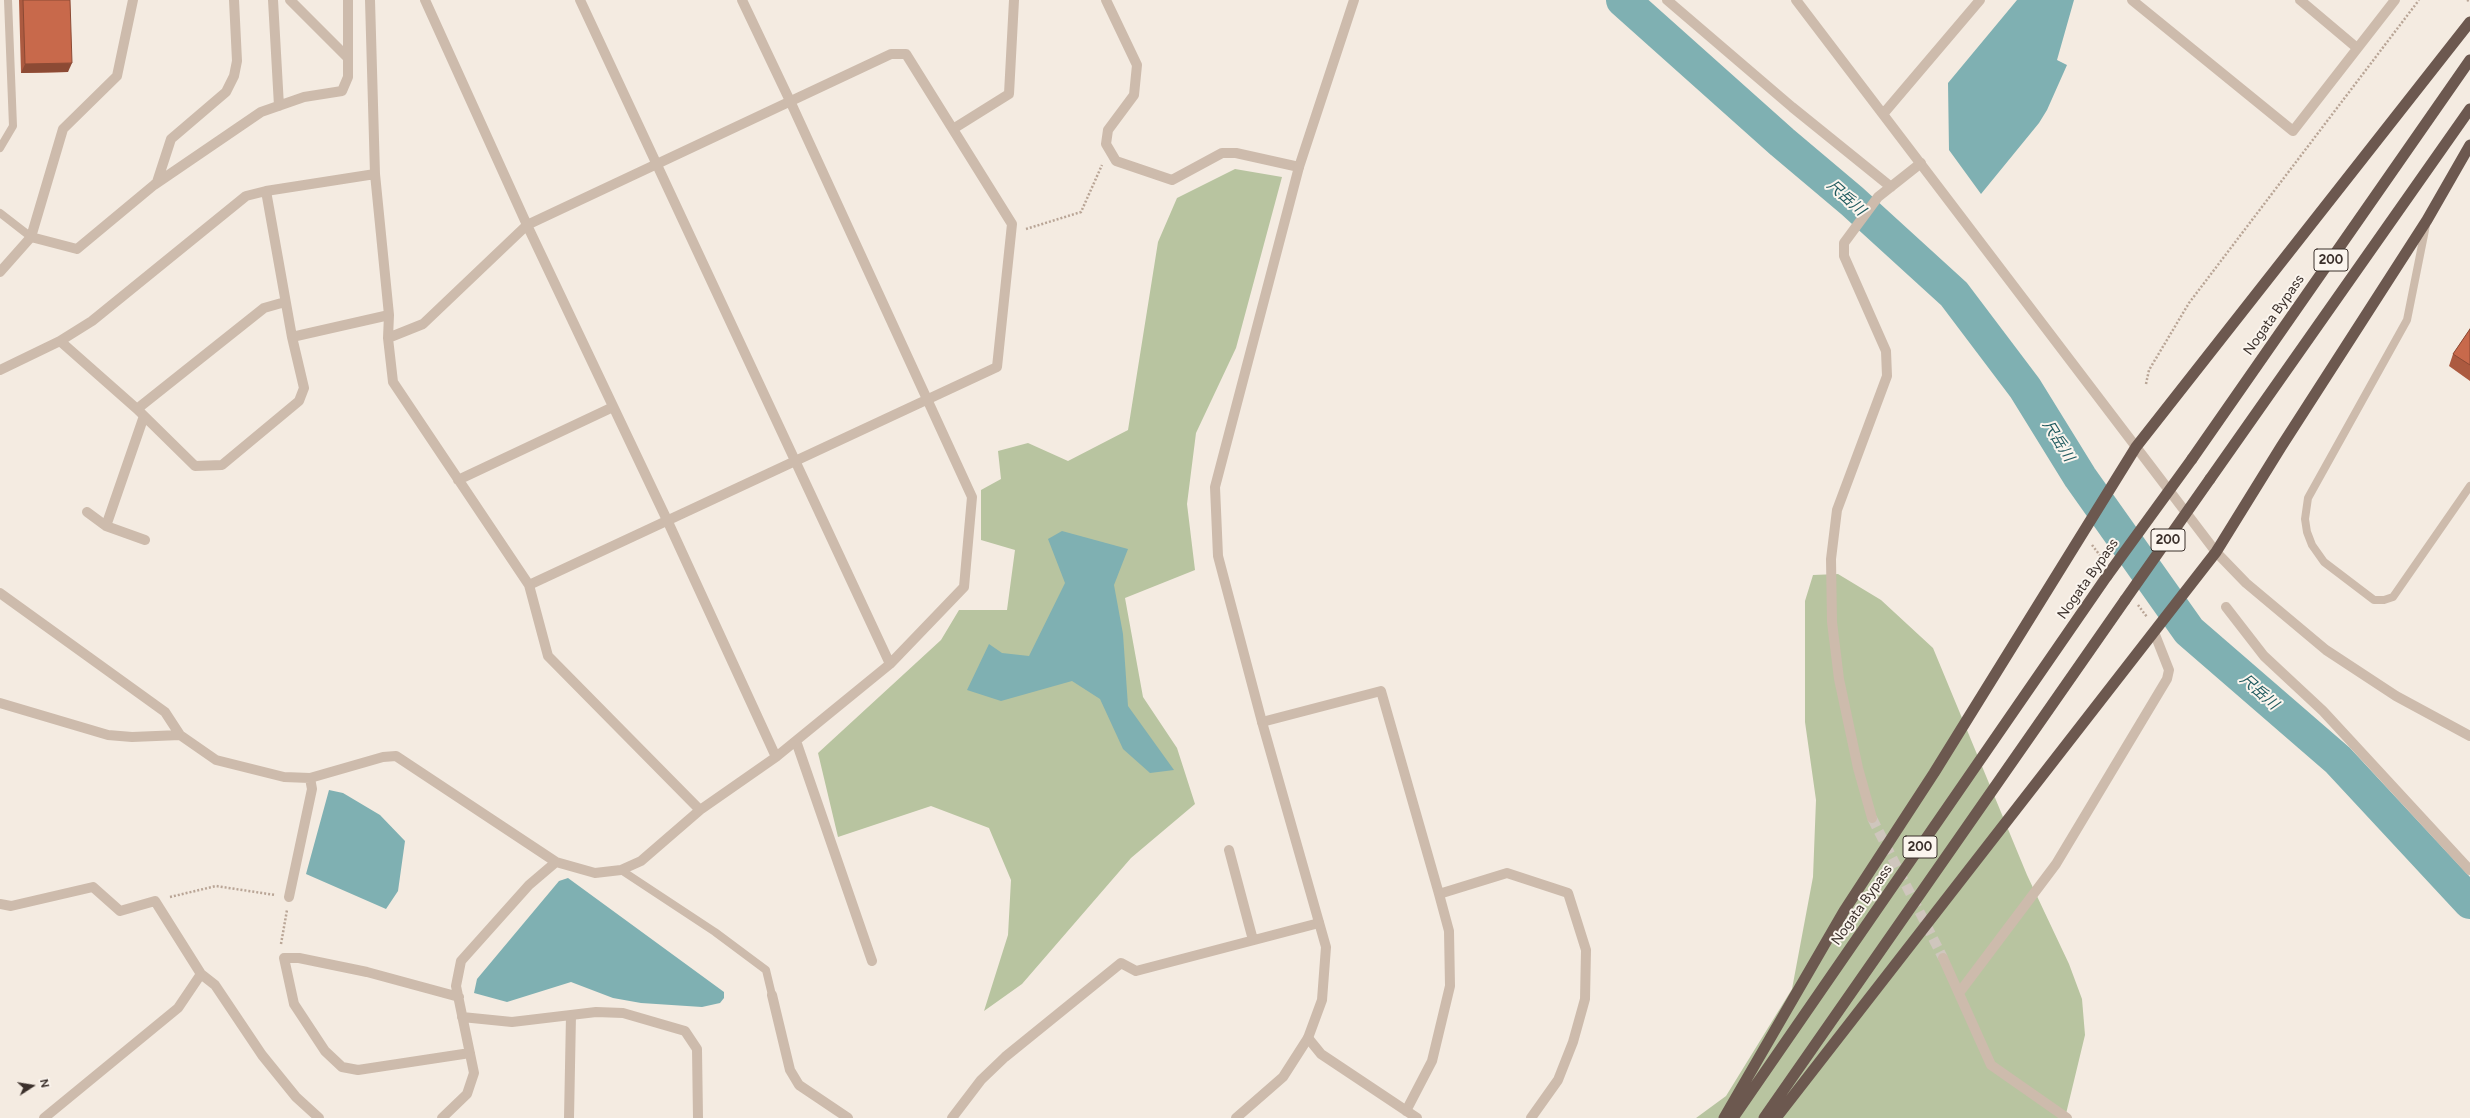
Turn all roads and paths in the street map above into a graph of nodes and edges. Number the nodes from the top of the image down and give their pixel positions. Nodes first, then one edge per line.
1 (8, 0) edge
2 (133, 0) edge
3 (234, 0) edge
4 (273, 0) edge
5 (290, 0) edge
6 (348, 0) edge
7 (370, 0) edge
8 (425, 0) edge
9 (580, 0) edge
10 (742, 0) edge
11 (1014, 0) edge
12 (1106, 0) edge
13 (1354, 0) edge
14 (1667, 0) edge
15 (1796, 0) edge
16 (1980, 0) edge
17 (2132, 0) edge
18 (2300, 0) edge
19 (2395, 0) edge
20 (2419, 0) edge
21 (2470, 22) edge
22 (2357, 48) junction
23 (348, 58) junction
24 (2470, 60) edge
25 (791, 103) junction
26 (279, 106) junction
27 (2470, 109) edge
28 (1884, 112) junction
29 (953, 129) junction
30 (2470, 145) edge
31 (0, 148) edge
32 (1109, 149) junction
33 (1921, 163) junction
34 (657, 165) junction
35 (1299, 167) junction
36 (375, 174) junction
37 (157, 182) junction
38 (1891, 187) junction
39 (266, 191) junction
40 (0, 213) edge
41 (2427, 220) junction
42 (527, 225) junction
43 (1011, 234) junction
44 (31, 236) junction
45 (0, 272) edge
46 (285, 302) junction
47 (389, 315) junction
48 (292, 337) junction
49 (388, 338) junction
50 (60, 341) junction
51 (0, 370) edge
52 (2146, 384) dead end
53 (928, 400) junction
54 (613, 406) junction
55 (141, 413) junction
56 (2136, 447) junction
57 (795, 461) junction
58 (458, 480) junction
59 (2470, 486) edge
60 (87, 512) dead end
61 (668, 522) junction
62 (106, 526) junction
63 (145, 540) dead end
64 (2216, 552) junction
65 (528, 585) junction
66 (0, 593) edge
67 (2226, 607) dead end
68 (2154, 632) junction
69 (890, 664) junction
70 (0, 703) edge
71 (1262, 722) junction
72 (180, 736) junction
73 (2470, 736) edge
74 (796, 741) junction
75 (776, 757) junction
76 (310, 778) junction
77 (700, 810) junction
78 (1872, 818) tunnel mouth
79 (1229, 850) dead end
80 (556, 862) junction
81 (621, 870) junction
82 (2470, 870) edge
83 (1439, 894) junction
84 (289, 897) junction
85 (155, 901) junction
86 (0, 904) edge
87 (1319, 923) junction
88 (1253, 940) junction
89 (284, 958) junction
90 (1943, 958) tunnel mouth
91 (872, 961) dead end
92 (201, 974) junction
93 (1959, 992) junction
94 (772, 995) joint
95 (459, 997) junction
96 (571, 1015) junction
97 (462, 1017) junction
98 (1308, 1038) junction
99 (470, 1053) junction
100 (1406, 1111) junction
101 (44, 1118) edge
102 (319, 1118) edge
103 (442, 1118) edge
104 (569, 1118) edge
105 (698, 1118) edge
106 (848, 1118) edge
107 (952, 1118) edge
108 (1236, 1118) edge
109 (1416, 1118) edge
110 (1531, 1118) edge
111 (1724, 1118) edge
112 (1733, 1118) edge
113 (1764, 1118) edge
114 (1776, 1118) edge
115 (2067, 1118) edge

1 - 31 lane
2 - 44 street
3 - 37 street
4 - 26 street
5 - 23 street
6 - 23 street
7 - 36 street
8 - 42 street
9 - 34 street
10 - 25 street
11 - 29 street
12 - 32 street
13 - 35 street
14 - 38 street
15 - 28 street
16 - 28 street
17 - 22 street
18 - 22 street
19 - 22 street
20 - 52 path
21 - 56 highway
23 - 26 street
24 - 112 highway, Nogata Bypass / 200, bridge
25 - 29 street
25 - 34 street
25 - 53 street
26 - 37 street
27 - 113 highway, 200, bridge
28 - 33 street
29 - 43 street
30 - 41 highway
32 - 35 street
32 - 43 path
33 - 38 street
33 - 56 street
34 - 42 street
34 - 57 street
35 - 71 street
36 - 39 street
36 - 47 street
37 - 44 street
38 - 78 street
39 - 46 street
39 - 50 street
40 - 44 lane
41 - 59 lane
41 - 64 highway
42 - 49 street
42 - 54 street
43 - 53 street
44 - 45 street
46 - 48 street
46 - 55 street
47 - 48 street
47 - 49 street
48 - 55 street
49 - 58 street
50 - 51 street
50 - 55 street
53 - 57 street
53 - 69 street
54 - 58 street
54 - 61 street
55 - 62 street
56 - 64 street
56 - 111 highway
57 - 61 street
57 - 69 street
58 - 65 street
60 - 62 street
61 - 65 street
61 - 75 street
62 - 63 street
64 - 68 highway
64 - 73 street
65 - 77 street
66 - 72 street
67 - 82 street
68 - 93 street
68 - 114 highway
69 - 74 street
70 - 72 street
71 - 83 street
71 - 87 street
72 - 76 street
74 - 75 street
74 - 91 street
75 - 77 street
76 - 80 street
76 - 84 street
77 - 81 street
79 - 88 street
80 - 81 street
80 - 95 street
81 - 94 lane
83 - 100 street
83 - 110 street
84 - 85 path
84 - 89 path
85 - 86 street
85 - 92 street
87 - 88 street
87 - 98 street
88 - 107 street
89 - 95 street
89 - 99 street
90 - 93 street
92 - 101 street
92 - 102 street
93 - 115 street
94 - 106 street
95 - 97 street
96 - 97 street
96 - 104 street
96 - 105 street
97 - 99 street
98 - 100 street
98 - 108 street
99 - 103 street
100 - 109 street

